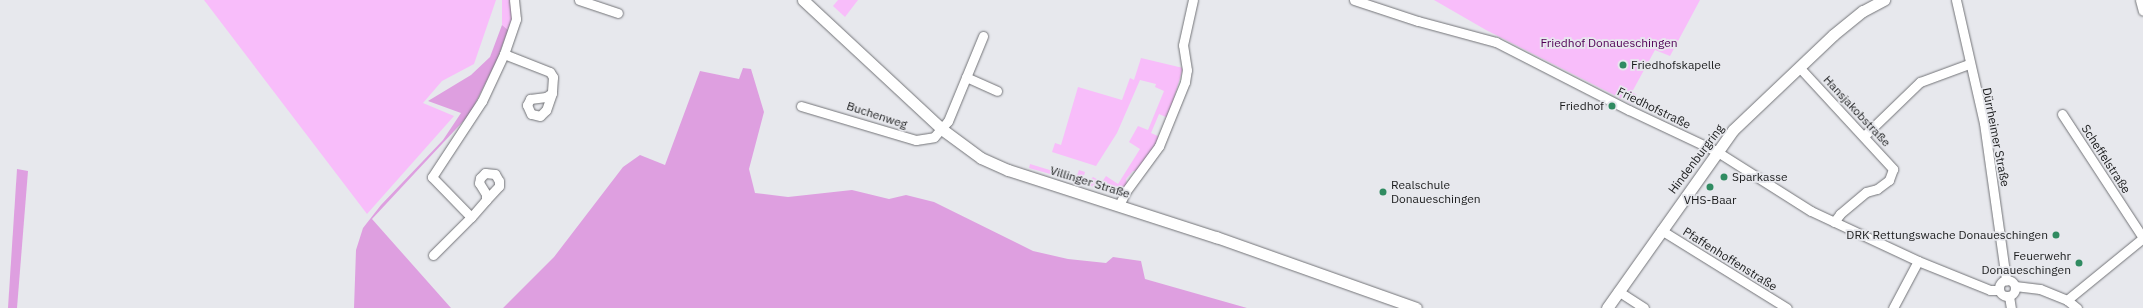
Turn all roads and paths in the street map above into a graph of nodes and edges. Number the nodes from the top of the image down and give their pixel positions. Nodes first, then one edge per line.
1 (514, 0) edge
2 (579, 0) edge
3 (803, 0) edge
4 (1193, 0) edge
5 (1354, 0) edge
6 (1884, 0) edge
7 (1956, 0) edge
8 (2140, 0) edge
9 (2143, 11) edge
10 (618, 13) dead end
11 (983, 36) dead end
12 (504, 54) junction
13 (1969, 64) junction
14 (1799, 67) junction
15 (966, 77) junction
16 (997, 91) dead end
17 (552, 93) dead end
18 (800, 106) dead end
19 (2062, 114) dead end
20 (943, 130) junction
21 (1864, 136) junction
22 (1716, 151) junction
23 (486, 200) dead end
24 (1120, 205) junction
25 (471, 217) junction
26 (1834, 222) junction
27 (1661, 230) junction
28 (2143, 238) edge
29 (434, 255) dead end
30 (1918, 261) junction
31 (2006, 280) junction
32 (2015, 286) junction
33 (1999, 290) junction
34 (1618, 291) junction
35 (2010, 296) junction
36 (2067, 300) junction
37 (1416, 308) edge
38 (1606, 308) edge
39 (1644, 308) edge
40 (1787, 308) edge
41 (1893, 308) edge
42 (2011, 308) edge
43 (2077, 308) edge

1 - 12 street
2 - 10 street
3 - 20 main road, Villinger Straße
4 - 24 street
5 - 22 street, Friedhofstraße
6 - 14 main road, Hindenburgring
7 - 13 street, Dürrheimer Straße
8 - 9 street
11 - 15 street
12 - 17 street
12 - 25 street
13 - 21 street
13 - 31 street, Dürrheimer Straße
14 - 21 street, Hansjakobstraße
14 - 22 main road, Hindenburgring
15 - 16 street
15 - 20 street
18 - 20 street, Buchenweg
19 - 28 street, Scheffelstraße
20 - 24 main road, Villinger Straße
21 - 26 street, Hansjakobstraße
22 - 26 street, Friedhofstraße
22 - 27 main road, Hindenburgring
23 - 25 street
24 - 37 main road, Villinger Straße
25 - 29 street
26 - 30 street, Friedhofstraße
27 - 34 main road, Hindenburgring
27 - 40 street, Pfaffenhoffenstraße
28 - 36 street
30 - 33 street, Friedhofstraße
30 - 41 street
31 - 32 street
31 - 33 street
32 - 35 street
32 - 36 street
33 - 35 street
34 - 38 main road, Hindenburgring
34 - 39 street
35 - 42 street
36 - 43 street

